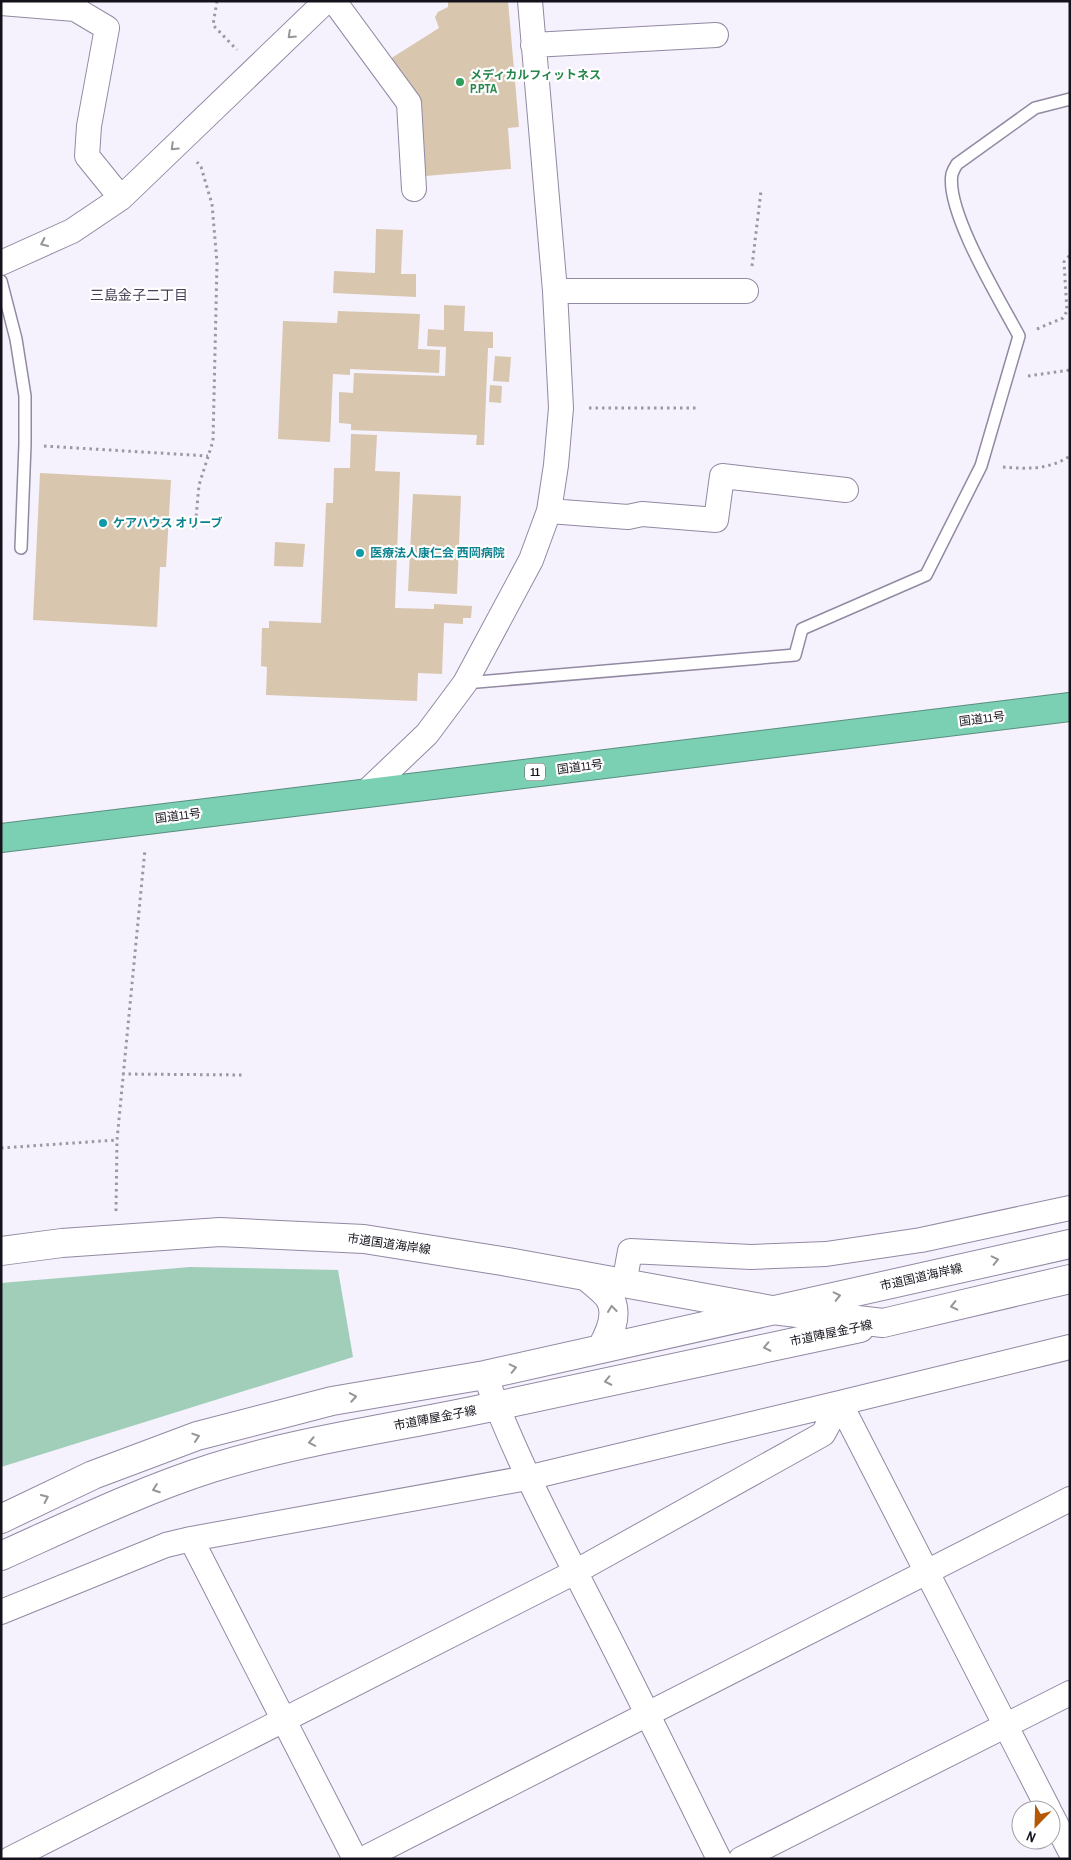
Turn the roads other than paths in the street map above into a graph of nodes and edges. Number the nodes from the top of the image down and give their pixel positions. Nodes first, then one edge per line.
1 (326, 1) edge
2 (334, 1) edge
3 (530, 1) edge
4 (1, 3) edge
5 (76, 5) edge
6 (716, 35) dead end
7 (533, 45) junction
8 (1070, 99) edge
9 (414, 189) dead end
10 (121, 198) junction
11 (1, 263) edge
12 (1, 281) edge
13 (555, 291) junction
14 (746, 291) road end
15 (846, 490) dead end
16 (549, 511) junction
17 (20, 548) dead end
18 (465, 683) junction
19 (1070, 707) edge
20 (1057, 713) edge
21 (365, 793) junction
22 (1, 838) edge
23 (1070, 1208) edge
24 (1070, 1244) edge
25 (1, 1251) edge
26 (587, 1276) junction
27 (1070, 1279) edge
28 (624, 1284) junction
29 (772, 1310) junction
30 (883, 1322) junction
31 (1070, 1347) edge
32 (601, 1349) junction
33 (485, 1375) junction
34 (840, 1403) junction
35 (496, 1406) junction
36 (527, 1478) junction
37 (1070, 1498) edge
38 (1, 1519) edge
39 (191, 1539) junction
40 (1, 1556) edge
41 (927, 1571) junction
42 (575, 1572) junction
43 (1, 1612) edge
44 (1070, 1693) edge
45 (648, 1714) junction
46 (284, 1720) junction
47 (1006, 1726) junction
48 (1044, 1800) edge
49 (1061, 1833) edge
50 (1070, 1851) edge
51 (1, 1854) edge
52 (4, 1859) edge
53 (10, 1859) edge
54 (355, 1859) edge
55 (363, 1859) edge
56 (719, 1859) edge
57 (741, 1859) edge

1 -> 10 street
2 - 9 street
3 - 7 street
4 - 5 street
5 - 10 street
6 - 7 street
7 - 13 street
8 - 18 lane
10 -> 11 street
12 - 17 lane
13 - 14 street
13 - 16 street
15 - 16 street
16 - 18 street
18 - 21 street
19 - 20 highway, 国道11号 / 11
20 - 21 highway, 国道11号 / 11
21 - 22 highway, 国道11号 / 11
23 - 28 street
29 -> 24 street, 市道国道海岸線
25 - 26 street, 市道国道海岸線
26 - 28 street, 市道国道海岸線
32 -> 26 street
27 -> 30 street, 市道国道海岸線
28 - 29 street, 市道国道海岸線
29 - 30 street, 市道国道海岸線
29 - 32 street
30 -> 35 street, 市道陣屋金子線
31 - 34 street
33 -> 32 street
33 - 35 street
38 -> 33 street
34 - 36 street
34 - 41 street
34 - 42 street
35 - 36 street
35 -> 40 street, 市道陣屋金子線
36 - 39 street
36 - 42 street
37 - 41 street
39 - 43 street
39 - 46 street
41 - 45 street
41 - 47 street
42 - 45 street
42 - 46 street
44 - 47 street
45 - 55 street
45 - 56 street
46 - 53 street
46 - 54 street
47 - 48 street
47 - 57 street
49 - 50 street
51 - 52 street

